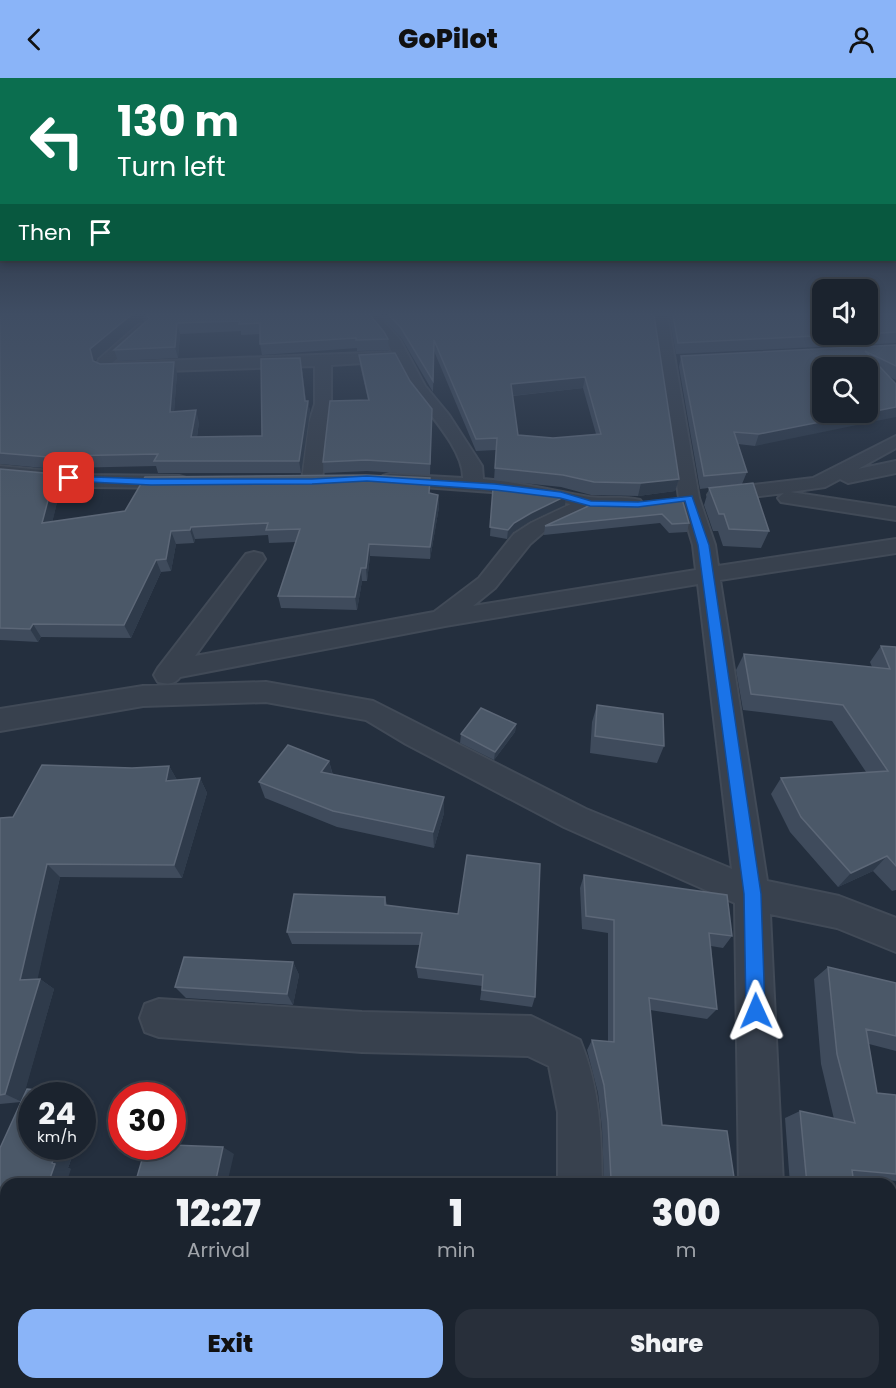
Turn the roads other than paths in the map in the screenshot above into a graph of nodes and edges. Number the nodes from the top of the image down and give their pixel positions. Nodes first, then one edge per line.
1 (323, 376) edge
2 (413, 376) edge
3 (673, 376) edge
4 (896, 441) edge
5 (896, 467) edge
6 (0, 472) edge
7 (367, 478) edge
8 (334, 480) edge
9 (290, 481) edge
10 (312, 481) junction
11 (199, 482) edge
12 (818, 483) junction
13 (473, 485) junction
14 (738, 494) junction
15 (672, 500) junction
16 (590, 503) junction
17 (896, 514) edge
18 (896, 546) edge
19 (254, 559) dead end
20 (707, 575) junction
21 (441, 619) junction
22 (173, 669) junction
23 (143, 696) junction
24 (0, 720) edge
25 (752, 894) junction
26 (896, 935) edge
27 (159, 1018) dead end
28 (580, 1178) edge
29 (761, 1178) edge

1 - 10 street
2 - 13 street
3 - 15 street
4 - 12 street
5 - 12 street
6 - 11 street
7 - 13 street
8 - 10 street
9 - 10 street
12 - 14 street
13 - 16 street
14 - 15 street
14 - 17 street
15 - 16 street
15 - 20 street
16 - 21 street
18 - 20 street
19 - 22 street
20 - 21 street
20 - 25 street
21 - 22 street
22 - 23 street
23 - 24 street
23 - 25 street
25 - 26 street
25 - 29 street
27 - 28 street

